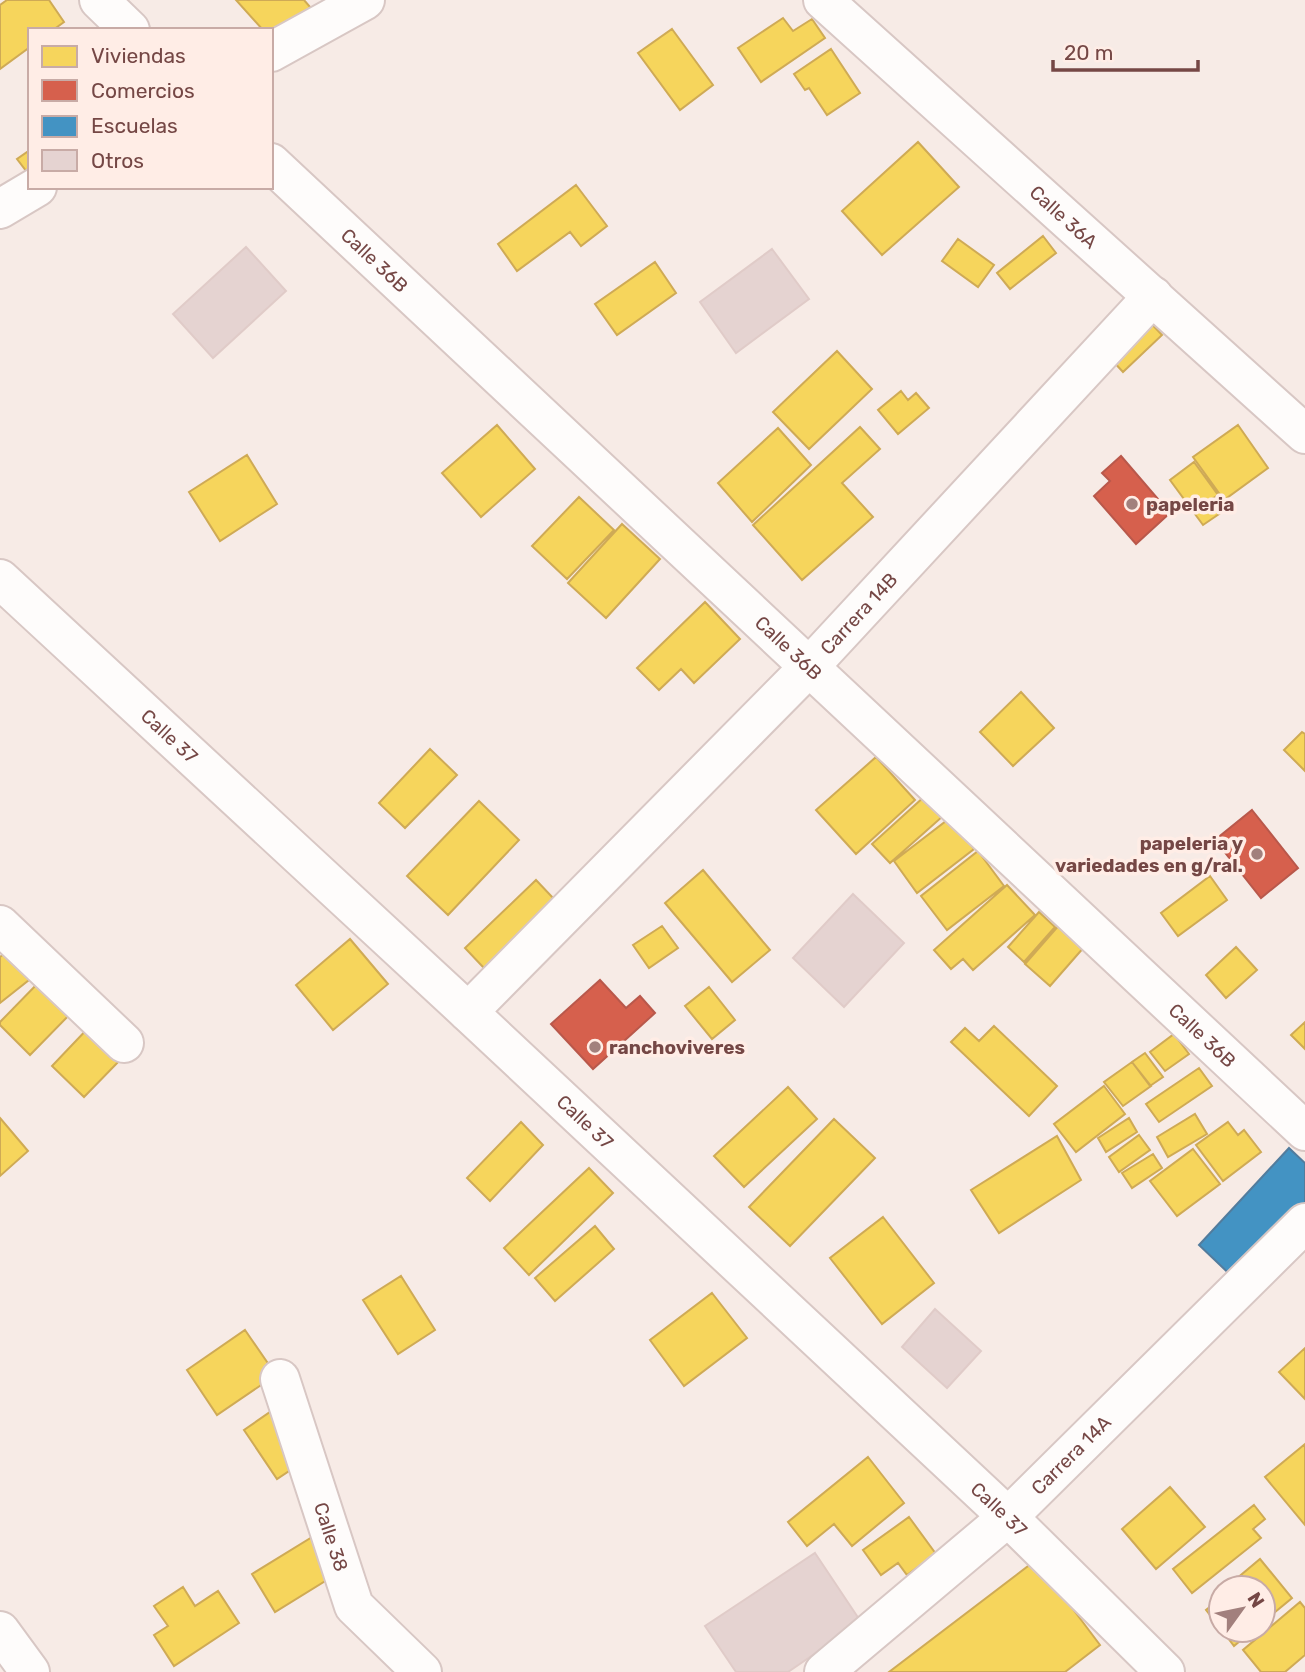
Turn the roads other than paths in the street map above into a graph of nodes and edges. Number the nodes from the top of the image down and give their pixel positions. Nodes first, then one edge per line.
1 (99, 0) edge
2 (365, 0) edge
3 (823, 0) edge
4 (128, 28) edge
5 (273, 51) edge
6 (273, 165) edge
7 (34, 189) edge
8 (0, 209) edge
9 (1153, 296) junction
10 (1305, 434) edge
11 (0, 579) edge
12 (809, 667) junction
13 (0, 925) edge
14 (468, 1012) junction
15 (124, 1044) dead end
16 (1305, 1131) edge
17 (1305, 1223) edge
18 (280, 1378) dead end
19 (1008, 1517) junction
20 (0, 1631) edge
21 (30, 1672) edge
22 (422, 1672) edge
23 (824, 1672) edge
24 (1165, 1672) edge

1 - 4 street
2 - 5 street
3 - 9 street, Calle 36A
6 - 12 street, Calle 36B
7 - 8 street
9 - 10 street, Calle 36A
9 - 12 street, Carrera 14B
11 - 14 street, Calle 37
12 - 14 street, Carrera 14B
12 - 16 street, Calle 36B
13 - 15 street
14 - 19 street, Calle 37
17 - 19 street, Carrera 14A
18 - 22 street, Calle 38
19 - 23 street, Carrera 14A
19 - 24 street, Calle 37
20 - 21 street

